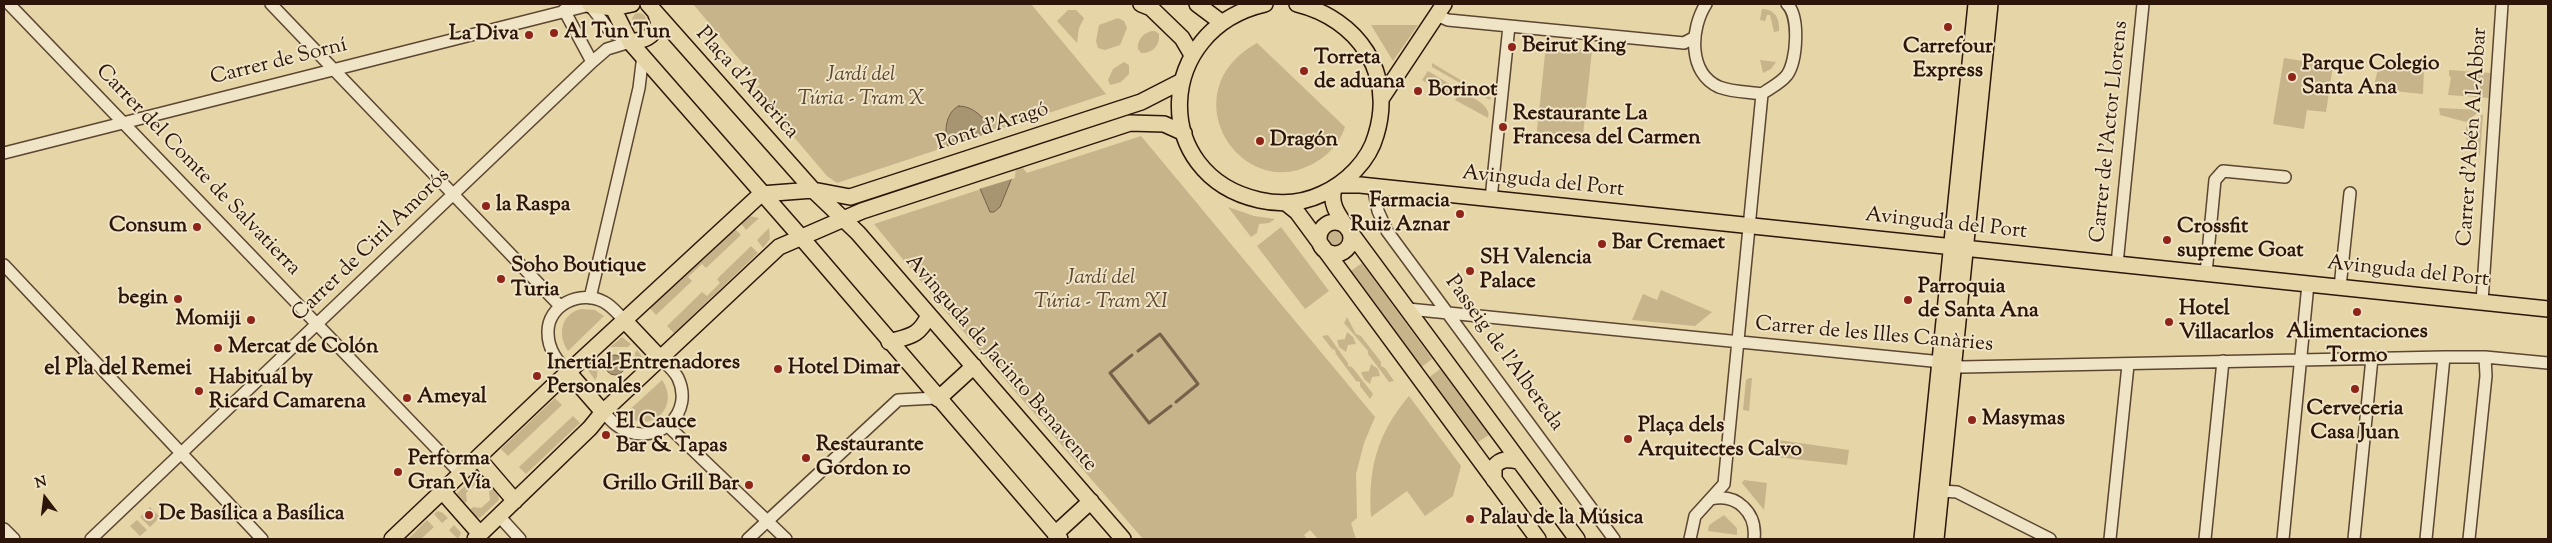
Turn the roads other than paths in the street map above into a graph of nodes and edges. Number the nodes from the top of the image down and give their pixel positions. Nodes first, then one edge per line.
1 (10, 4) edge
2 (271, 4) edge
3 (589, 4) edge
4 (632, 4) edge
5 (1197, 4) edge
6 (1265, 4) edge
7 (1297, 4) edge
8 (1706, 4) edge
9 (1787, 4) edge
10 (1976, 4) edge
11 (1990, 4) edge
12 (2143, 4) edge
13 (2502, 4) edge
14 (1152, 5) edge
15 (612, 6) edge
16 (649, 6) edge
17 (564, 10) junction
18 (1440, 10) edge
19 (1221, 22) junction
20 (1509, 26) junction
21 (1695, 37) junction
22 (630, 42) junction
23 (643, 55) junction
24 (1192, 55) junction
25 (592, 62) junction
26 (334, 68) junction
27 (1182, 81) junction
28 (1762, 94) junction
29 (1381, 99) junction
30 (124, 122) junction
31 (1184, 133) junction
32 (4, 153) edge
33 (2285, 177) dead end
34 (1373, 186) junction
35 (1337, 187) junction
36 (814, 190) junction
37 (454, 193) junction
38 (2350, 193) dead end
39 (761, 194) junction
40 (1491, 199) junction
41 (1287, 204) junction
42 (844, 218) junction
43 (1749, 226) junction
44 (1348, 229) junction
45 (800, 236) junction
46 (1323, 248) junction
47 (1958, 248) junction
48 (2116, 264) junction
49 (4, 265) edge
50 (2206, 274) junction
51 (2308, 284) junction
52 (2340, 287) junction
53 (590, 298) junction
54 (2482, 302) junction
55 (560, 306) junction
56 (1408, 309) junction
57 (2548, 309) edge
58 (1447, 312) junction
59 (930, 315) junction
60 (624, 320) junction
61 (317, 324) junction
62 (889, 342) junction
63 (1738, 343) junction
64 (2444, 357) junction
65 (2484, 357) junction
66 (660, 358) junction
67 (2372, 358) junction
68 (2301, 360) junction
69 (2223, 361) junction
70 (2548, 363) edge
71 (1946, 364) junction
72 (2128, 365) junction
73 (974, 366) junction
74 (569, 374) junction
75 (937, 398) junction
76 (603, 412) junction
77 (668, 427) junction
78 (181, 454) junction
79 (478, 458) junction
80 (1519, 462) junction
81 (461, 474) junction
82 (1494, 480) junction
83 (1941, 491) junction
84 (442, 492) junction
85 (1712, 499) junction
86 (516, 501) junction
87 (1091, 501) junction
88 (499, 516) junction
89 (768, 520) junction
90 (1563, 522) junction
91 (4, 529) edge
92 (1057, 536) edge
93 (478, 537) edge
94 (1538, 538) edge
95 (14, 539) edge
96 (91, 539) edge
97 (262, 539) edge
98 (392, 539) edge
99 (520, 539) edge
100 (748, 539) edge
101 (786, 539) edge
102 (1123, 539) edge
103 (1559, 539) edge
104 (1576, 539) edge
105 (1614, 539) edge
106 (1690, 539) edge
107 (1754, 539) edge
108 (1922, 539) edge
109 (1936, 539) edge
110 (2050, 539) edge
111 (2110, 539) edge
112 (2205, 539) edge
113 (2283, 539) edge
114 (2354, 539) edge
115 (2426, 539) edge
116 (2468, 539) edge

1 - 30 street, Carrer del Comte de Salvatierra
2 - 26 street
3 - 15 main road
3 - 17 street
3 - 22 street
4 - 15 main road
5 - 19 main road
6 - 19 main road
7 - 29 main road
8 - 21 street
9 - 28 street
10 - 47 main road
11 - 47 main road
12 - 48 street, Carrer de l'Actor Llorens
13 - 54 street, Carrer d'Abén Al-Abbar
14 - 24 main road
15 - 22 main road
16 - 22 main road
16 - 36 main road, Plaça d'Amèrica
17 - 25 street
17 - 26 street, Carrer de Sorní
18 - 20 street
18 - 29 main road
19 - 24 main road
20 - 21 street
20 - 40 street
21 - 28 street
22 - 23 main road
22 - 25 street
23 - 39 main road
23 - 53 street
24 - 27 main road
25 - 37 street, Carrer de Ciril Amorós
26 - 30 street, Carrer de Sorní
26 - 37 street
27 - 31 main road
27 - 36 main road, Pont d'Aragó
28 - 43 street
29 - 35 main road
30 - 32 street, Carrer de Sorní
30 - 61 street, Carrer del Comte de Salvatierra
31 - 41 main road
31 - 42 main road, Pont d'Aragó
33 - 50 street
34 - 35 main road, Avinguda del Port
34 - 40 main road, Avinguda del Port
34 - 58 street, Passeig de l'Albereda
35 - 41 main road
35 - 44 main road
36 - 39 main road
36 - 42 main road, Plaça d'Amèrica
37 - 55 street
37 - 61 street, Carrer de Ciril Amorós
38 - 52 street
39 - 45 main road
39 - 60 main road
40 - 43 main road, Avinguda del Port
41 - 46 main road
42 - 45 main road
42 - 59 main road, Avinguda de Jacinto Benavente
43 - 47 main road, Avinguda del Port
43 - 63 street
44 - 46 main road
44 - 46 main road
44 - 56 main road
45 - 62 main road
45 - 66 main road
46 - 82 main road
47 - 48 main road, Avinguda del Port
47 - 71 main road
48 - 50 main road, Avinguda del Port
49 - 78 street
50 - 51 main road, Avinguda del Port
51 - 52 main road, Avinguda del Port
51 - 68 street
52 - 54 main road, Avinguda del Port
53 - 55 street
53 - 60 street
54 - 57 main road, Avinguda del Port
55 - 74 street
56 - 58 street, Carrer de les Illes Canàries
56 - 80 main road
58 - 63 street, Carrer de les Illes Canàries
58 - 105 street, Passeig de l'Albereda
59 - 62 main road
59 - 73 main road, Avinguda de Jacinto Benavente
60 - 66 main road
60 - 74 main road
61 - 78 street, Carrer de Ciril Amorós
61 - 81 street, Carrer del Comte de Salvatierra
62 - 75 main road
63 - 71 street, Carrer de les Illes Canàries
63 - 85 street
64 - 65 street, Carrer de les Illes Canàries
64 - 67 street, Carrer de les Illes Canàries
64 - 115 street
65 - 70 street, Carrer de les Illes Canàries
65 - 116 street
66 - 76 main road
66 - 77 street
67 - 68 street, Carrer de les Illes Canàries
67 - 114 street
68 - 69 street, Carrer de les Illes Canàries
68 - 113 street
69 - 72 street, Carrer de les Illes Canàries
69 - 112 street
71 - 72 street, Carrer de les Illes Canàries
71 - 83 main road
71 - 108 main road
72 - 111 street
73 - 75 main road
73 - 87 main road, Avinguda de Jacinto Benavente
74 - 76 main road
74 - 79 main road
75 - 89 street
75 - 92 main road
76 - 77 street
76 - 86 main road
77 - 89 street
78 - 96 street, Carrer de Ciril Amorós
78 - 97 street
79 - 81 main road
79 - 86 main road
80 - 82 main road
80 - 90 main road
81 - 84 main road
82 - 94 main road
83 - 109 main road
83 - 110 street
84 - 93 main road
84 - 98 main road
85 - 106 street
85 - 107 street
86 - 88 main road
87 - 92 main road
87 - 102 main road, Avinguda de Jacinto Benavente
88 - 93 main road
88 - 99 street
89 - 100 street
89 - 101 street
90 - 103 main road
90 - 104 main road
91 - 95 street

